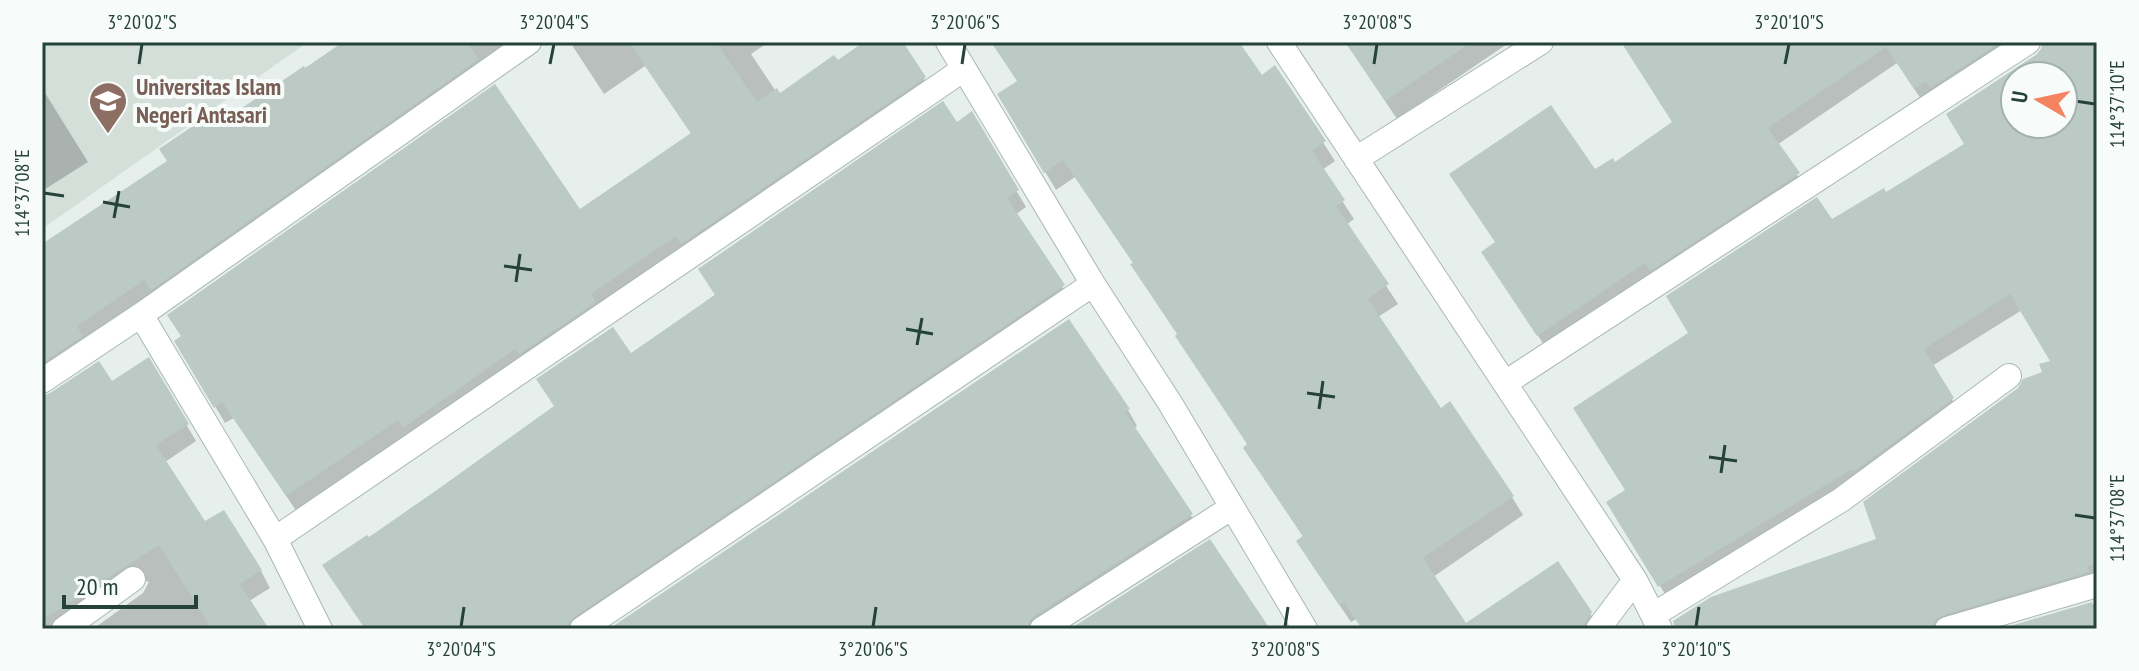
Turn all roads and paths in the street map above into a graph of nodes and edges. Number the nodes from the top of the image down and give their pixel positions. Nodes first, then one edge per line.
1 (529, 42) edge
2 (948, 42) edge
3 (1279, 42) edge
4 (1541, 42) edge
5 (2028, 42) edge
6 (964, 69) junction
7 (1356, 159) junction
8 (1093, 284) junction
9 (141, 315) junction
10 (2009, 376) dead end
11 (42, 381) edge
12 (1505, 383) junction
13 (1231, 508) junction
14 (275, 539) junction
15 (133, 579) dead end
16 (1635, 580) junction
17 (2097, 585) edge
18 (1656, 622) edge
19 (64, 629) edge
20 (320, 629) edge
21 (582, 629) edge
22 (1042, 629) edge
23 (1305, 629) edge
24 (1598, 629) edge
25 (1947, 629) edge

1 - 9 street
2 - 6 street
3 - 7 street
4 - 7 street
5 - 12 street
6 - 8 street
6 - 14 street
7 - 12 street
8 - 13 street
8 - 21 street
9 - 11 street
9 - 14 street
10 - 18 street
12 - 16 street
13 - 22 street
13 - 23 street
14 - 20 street
15 - 19 street
16 - 18 street
16 - 24 street
17 - 25 street

